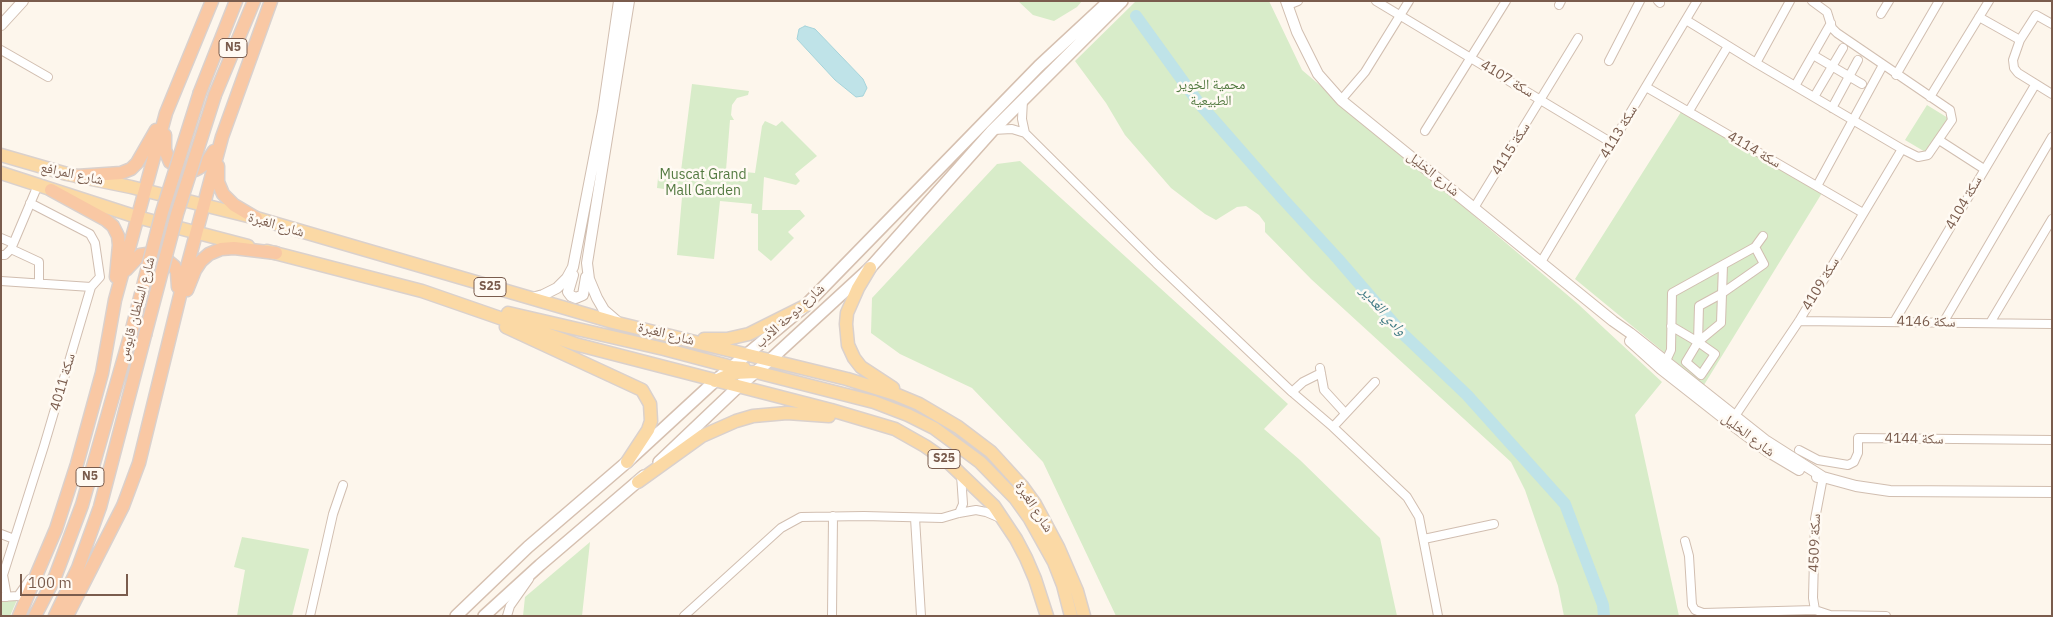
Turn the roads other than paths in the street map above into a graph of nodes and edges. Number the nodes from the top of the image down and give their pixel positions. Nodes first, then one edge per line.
1 (23, 1) edge
2 (212, 1) edge
3 (236, 1) edge
4 (254, 1) edge
5 (271, 1) edge
6 (279, 1) edge
7 (619, 1) edge
8 (629, 1) edge
9 (1109, 1) edge
10 (1122, 1) edge
11 (1376, 1) edge
12 (1409, 1) edge
13 (1506, 1) edge
14 (1640, 1) edge
15 (1697, 1) edge
16 (1790, 1) edge
17 (1812, 1) edge
18 (1889, 1) edge
19 (1939, 1) edge
20 (1989, 1) edge
21 (1291, 3) edge
22 (1881, 14) dead end
23 (1400, 16) junction
24 (1980, 17) junction
25 (1686, 20) junction
26 (1831, 23) junction
27 (2052, 24) edge
28 (1, 25) edge
29 (262, 30) junction
30 (1578, 38) dead end
31 (2020, 40) junction
32 (1728, 46) junction
33 (1843, 48) dead end
34 (1, 50) edge
35 (1813, 55) junction
36 (1472, 58) junction
37 (1858, 60) dead end
38 (1608, 61) dead end
39 (1756, 63) junction
40 (1883, 65) junction
41 (1831, 66) junction
42 (1896, 75) junction
43 (1850, 76) junction
44 (48, 77) dead end
45 (1862, 84) dead end
46 (2035, 85) junction
47 (1795, 86) junction
48 (1646, 87) junction
49 (2052, 94) edge
50 (1930, 96) junction
51 (1024, 97) junction
52 (1814, 97) junction
53 (1341, 100) junction
54 (1541, 100) junction
55 (1832, 108) junction
56 (166, 112) junction
57 (1688, 112) junction
58 (1854, 121) junction
59 (992, 130) junction
60 (1425, 130) dead end
61 (1025, 133) junction
62 (223, 134) junction
63 (2052, 137) edge
64 (1939, 140) junction
65 (1612, 143) junction
66 (1902, 148) junction
67 (1, 155) edge
68 (1984, 169) junction
69 (1, 173) edge
70 (77, 176) junction
71 (38, 186) junction
72 (1817, 186) junction
73 (51, 190) junction
74 (145, 190) junction
75 (30, 203) junction
76 (204, 206) junction
77 (1474, 208) junction
78 (1863, 213) junction
79 (137, 216) junction
80 (256, 218) junction
81 (2052, 219) edge
82 (196, 233) junction
83 (1763, 236) dead end
84 (1, 238) edge
85 (12, 246) junction
86 (1755, 247) junction
87 (276, 253) junction
88 (1, 255) edge
89 (1541, 262) junction
90 (1723, 265) junction
91 (573, 267) junction
92 (870, 268) junction
93 (588, 272) junction
94 (122, 276) junction
95 (1, 281) edge
96 (40, 283) junction
97 (91, 287) junction
98 (1721, 294) junction
99 (529, 298) junction
100 (115, 300) junction
101 (452, 301) junction
102 (805, 306) junction
103 (176, 309) junction
104 (1799, 321) junction
105 (1894, 322) junction
106 (620, 323) junction
107 (1943, 323) junction
108 (1990, 323) junction
109 (2052, 324) edge
110 (1671, 326) junction
111 (684, 338) junction
112 (1698, 342) junction
113 (726, 350) junction
114 (746, 355) junction
115 (770, 360) junction
116 (727, 366) junction
117 (1664, 366) junction
118 (756, 372) junction
119 (715, 381) junction
120 (1375, 382) dead end
121 (739, 386) junction
122 (1292, 392) junction
123 (919, 404) junction
124 (1345, 413) junction
125 (1735, 416) junction
126 (870, 420) junction
127 (1333, 427) junction
128 (2052, 440) edge
129 (1799, 450) dead end
130 (627, 462) junction
131 (960, 473) junction
132 (1823, 477) junction
133 (638, 482) junction
134 (343, 485) dead end
135 (2052, 492) edge
136 (959, 512) junction
137 (833, 516) junction
138 (916, 518) junction
139 (1006, 522) junction
140 (1494, 524) dead end
141 (1, 534) edge
142 (14, 539) junction
143 (1424, 539) junction
144 (1685, 541) dead end
145 (44, 562) junction
146 (540, 564) junction
147 (4, 597) edge
148 (1815, 610) junction
149 (19, 616) edge
150 (35, 616) edge
151 (55, 616) edge
152 (67, 616) edge
153 (310, 616) edge
154 (456, 616) edge
155 (484, 616) edge
156 (507, 616) edge
157 (684, 616) edge
158 (832, 616) edge
159 (921, 616) edge
160 (1047, 616) edge
161 (1071, 616) edge
162 (1084, 616) edge
163 (1438, 616) edge
164 (1886, 616) edge

1 - 28 street
2 - 56 highway
3 - 150 highway, شارع السلطان قابوس / N5, bridge
4 - 151 highway, شارع السلطان قابوس / N5, bridge
5 - 29 highway
6 - 29 highway
7 - 91 street
8 - 93 street
9 - 102 main road, شارع دوحة الأدب
10 - 51 main road, شارع دوحة الأدب
11 - 23 street, سكة 4107
12 - 23 street
13 - 36 street
14 - 38 street
15 - 25 street, سكة 4113
16 - 39 street
17 - 26 street
18 - 22 street
19 - 42 street
20 - 24 street
21 - 53 street, شارع الخليل
23 - 36 street, سكة 4107
23 - 53 street
24 - 31 street
24 - 50 street
25 - 32 street
25 - 48 street, سكة 4113
26 - 35 street
26 - 40 street
27 - 31 street
29 - 62 highway
30 - 54 street, سكة 4115
31 - 46 street
32 - 39 street
32 - 57 street
33 - 41 street
34 - 44 street
35 - 41 street
35 - 47 street
36 - 54 street, سكة 4107
36 - 60 street
37 - 43 street
39 - 47 street
40 - 42 street
40 - 58 street
41 - 43 street
41 - 52 street
42 - 50 street
43 - 45 street
43 - 55 street
46 - 49 street
46 - 68 street, سكة 4104
47 - 52 street
48 - 57 street, سكة 4114
48 - 65 street, سكة 4113
50 - 64 street
51 - 59 main road, شارع دوحة الأدب
51 - 61 street
52 - 55 street
53 - 77 street, شارع الخليل
54 - 65 street, سكة 4107
54 - 77 street, سكة 4115
55 - 58 street
56 - 62 highway
56 - 70 highway
56 - 74 highway
57 - 72 street, سكة 4114
58 - 66 street
58 - 72 street
59 - 61 street
59 - 92 main road, شارع دوحة الأدب
61 - 122 street
62 - 76 highway
62 - 80 highway
63 - 107 street
64 - 66 street
64 - 68 street
65 - 89 street, سكة 4113
66 - 78 street, سكة 4109
67 - 70 main road, شارع المرافع
68 - 105 street, سكة 4104
69 - 71 main road, شارع المرافع
70 - 74 main road, شارع المرافع
71 - 73 main road, شارع المرافع
71 - 75 street
72 - 78 street, سكة 4114
73 - 79 main road, شارع المرافع
73 - 100 highway
74 - 76 main road, شارع الغبرة / S25
74 - 79 highway
75 - 85 street
75 - 97 street, سكة 4011
76 - 80 main road, شارع الغبرة / S25
76 - 82 highway
77 - 89 street, شارع الخليل
78 - 104 street, سكة 4109
79 - 82 main road, شارع الغبرة / S25
79 - 94 highway
80 - 99 main road, شارع الغبرة / S25
81 - 108 street
82 - 87 main road, شارع الغبرة / S25
82 - 103 highway
83 - 86 street
84 - 85 street
85 - 88 street
85 - 96 street
86 - 90 street
86 - 98 street
87 - 101 main road, شارع الغبرة / S25
87 - 103 highway
89 - 117 street, شارع الخليل
90 - 98 street
90 - 110 street
91 - 93 street
91 - 99 street
92 - 115 main road, شارع دوحة الأدب
92 - 123 main road
93 - 106 street
94 - 100 highway
94 - 103 highway
95 - 96 street
96 - 97 street
97 - 142 street, سكة 4011
98 - 112 street
98 - 112 street
99 - 106 main road, شارع الغبرة / S25
100 - 145 highway
101 - 116 main road
101 - 119 main road, شارع الغبرة / S25
101 - 130 main road
102 - 111 main road
102 - 114 main road, شارع دوحة الأدب
103 - 152 highway
104 - 105 street, سكة 4146
104 - 125 street, سكة 4109
105 - 107 street, سكة 4146
106 - 111 main road, شارع الغبرة / S25
107 - 108 street, سكة 4146
108 - 109 street, سكة 4146
110 - 112 street
110 - 117 street
111 - 113 main road, شارع الغبرة / S25
113 - 114 main road, شارع الغبرة / S25
113 - 116 main road
114 - 115 main road, شارع الغبرة / S25
114 - 116 main road, شارع دوحة الأدب
115 - 116 main road
115 - 118 main road, شارع دوحة الأدب
115 - 123 main road, شارع الغبرة / S25
116 - 119 main road, شارع دوحة الأدب
117 - 125 street, شارع الخليل
117 - 132 street, شارع الخليل
118 - 119 main road
118 - 121 main road, شارع دوحة الأدب
118 - 161 main road
119 - 121 main road, شارع الغبرة / S25
119 - 130 main road, شارع دوحة الأدب
120 - 124 street
121 - 126 main road, شارع الغبرة / S25
121 - 133 main road, شارع دوحة الأدب
122 - 124 street
122 - 127 street
123 - 162 main road, شارع الغبرة / S25
124 - 127 street
125 - 132 street, شارع الخليل
126 - 131 main road, شارع الغبرة / S25
126 - 133 main road
127 - 143 street
128 - 129 street, سكة 4144
130 - 154 main road, شارع دوحة الأدب
131 - 136 street
131 - 139 main road, شارع الغبرة / S25
132 - 135 street, شارع الخليل
132 - 148 street, سكة 4509
133 - 146 main road, شارع دوحة الأدب
134 - 153 street
136 - 138 street
136 - 139 street
137 - 138 street
137 - 157 street
137 - 158 street
138 - 159 street
139 - 160 main road, شارع الغبرة / S25
140 - 143 street
141 - 142 street
142 - 147 street, سكة 4011
143 - 163 street
144 - 148 street
145 - 147 street, سكة 4011
145 - 149 highway
146 - 155 main road, شارع دوحة الأدب
146 - 156 street
148 - 164 street

